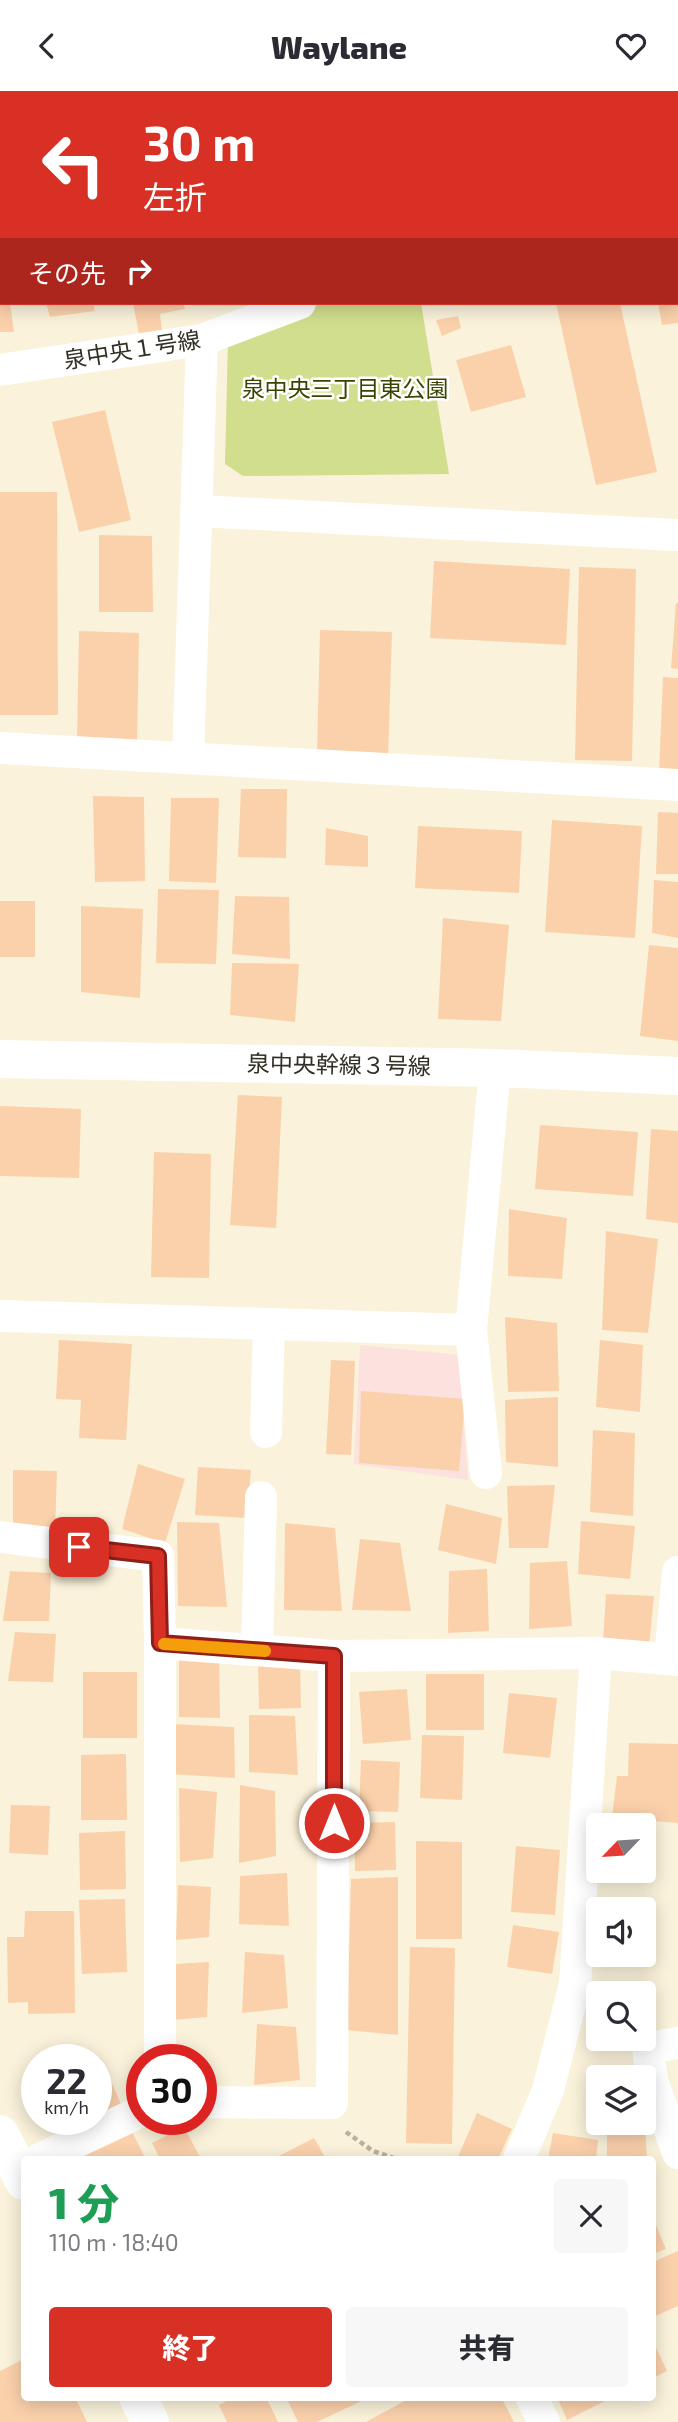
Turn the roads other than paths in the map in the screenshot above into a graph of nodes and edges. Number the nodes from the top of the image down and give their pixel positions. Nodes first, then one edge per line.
1 (295, 305) edge
2 (201, 340) junction
3 (0, 370) edge
4 (197, 511) junction
5 (678, 535) edge
6 (0, 748) edge
7 (187, 758) junction
8 (678, 785) edge
9 (0, 1059) edge
10 (495, 1068) junction
11 (678, 1076) edge
12 (0, 1315) edge
13 (269, 1324) junction
14 (471, 1330) junction
15 (266, 1432) dead end
16 (486, 1473) dead end
17 (261, 1497) dead end
18 (0, 1537) edge
19 (678, 1572) edge
20 (160, 1643) junction
21 (257, 1650) junction
22 (596, 1653) junction
23 (334, 1656) junction
24 (674, 1659) edge
25 (678, 2043) edge
26 (160, 2044) edge
27 (217, 2102) edge
28 (126, 2119) edge
29 (0, 2134) edge
30 (678, 2153) edge
31 (53, 2156) edge
32 (520, 2156) edge
33 (21, 2161) edge
34 (533, 2401) edge
35 (544, 2422) edge

1 - 2 street, 泉中央１号線
2 - 3 street, 泉中央１号線
2 - 4 street
4 - 5 street
4 - 7 street
6 - 7 street
7 - 8 street
9 - 10 street, 泉中央幹線３号線
10 - 11 street, 泉中央幹線３号線
10 - 14 street
12 - 13 street
13 - 14 street
13 - 15 street
14 - 16 street
17 - 21 street
18 - 20 street
19 - 24 street
20 - 21 street
20 - 26 street
21 - 23 street
22 - 23 street
22 - 24 street
22 - 32 street
23 - 27 street
25 - 30 street
28 - 31 street
29 - 33 street
34 - 35 street

